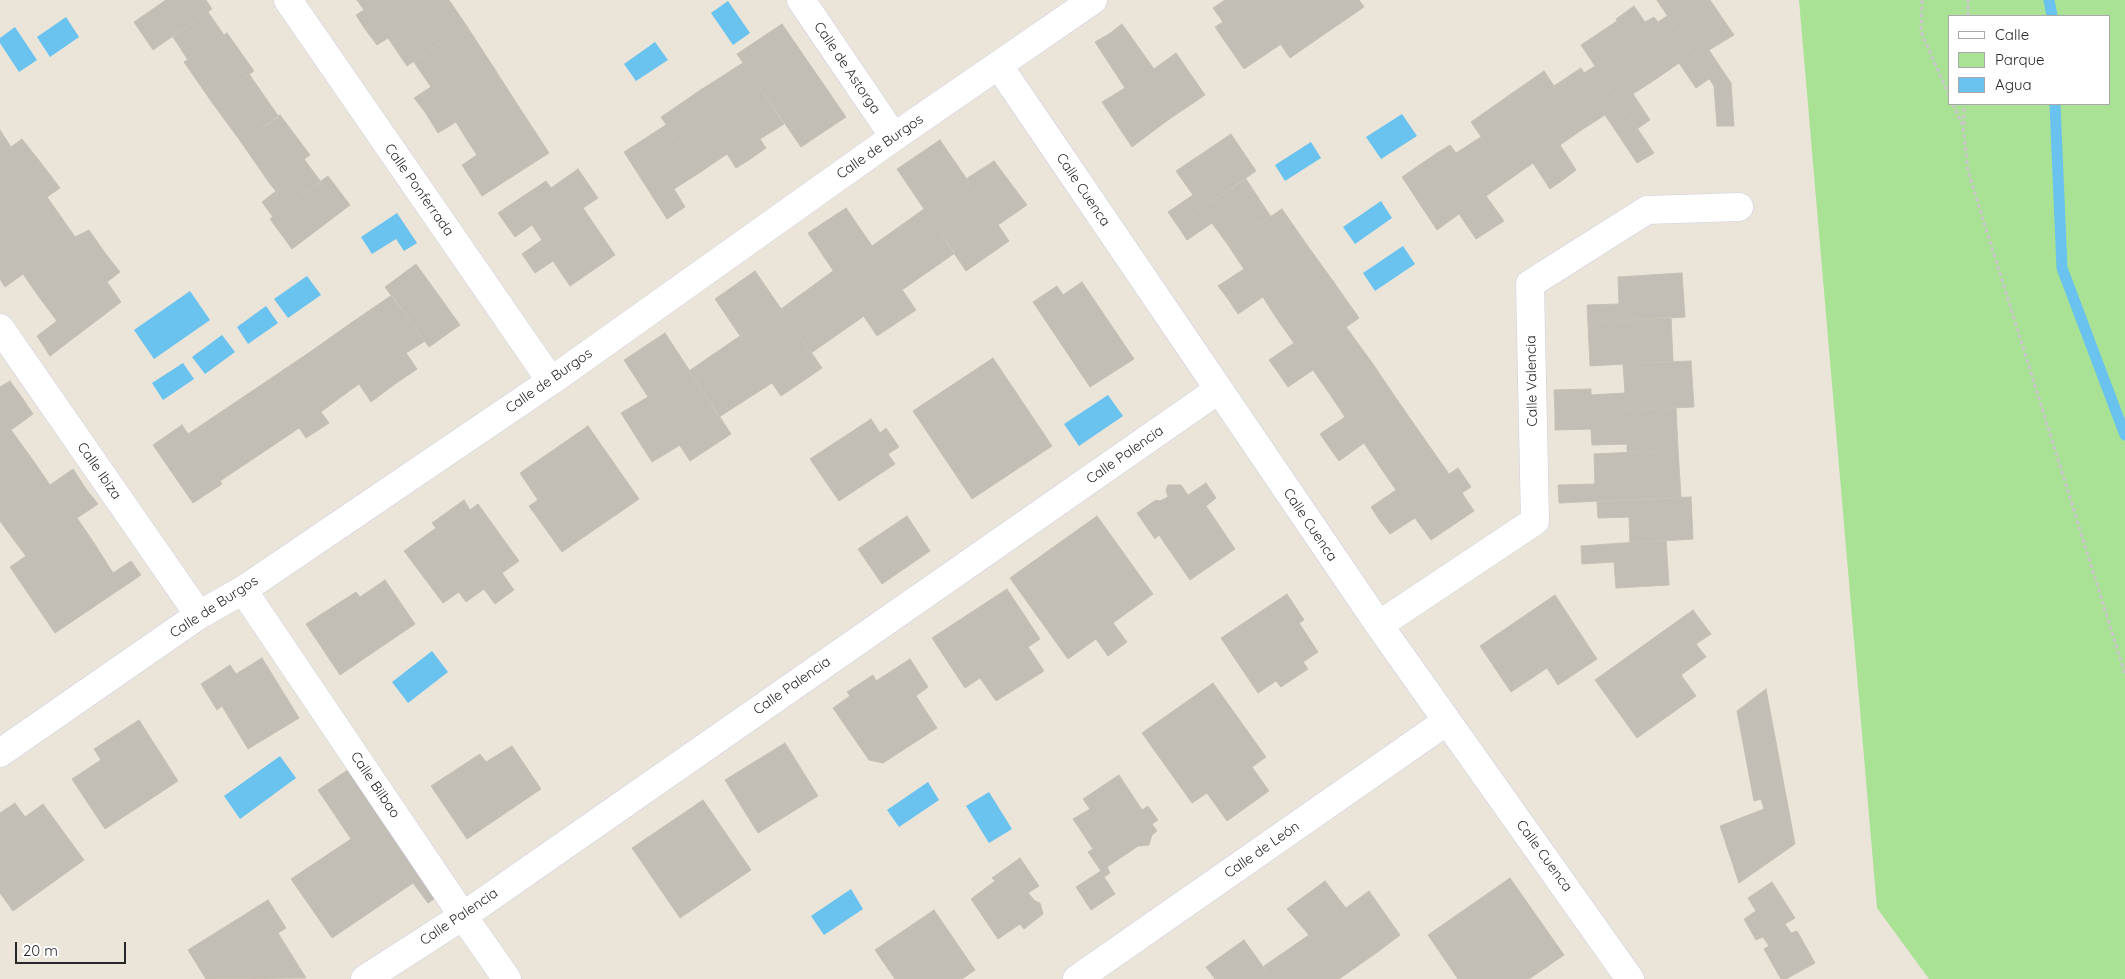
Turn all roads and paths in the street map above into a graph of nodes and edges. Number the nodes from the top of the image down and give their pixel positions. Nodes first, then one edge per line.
1 (288, 0) edge
2 (801, 0) edge
3 (1093, 0) edge
4 (1922, 0) edge
5 (1968, 0) edge
6 (1968, 15) edge
7 (999, 66) junction
8 (1948, 93) edge
9 (1954, 105) edge
10 (1964, 105) edge
11 (1964, 126) junction
12 (894, 137) junction
13 (1739, 207) dead end
14 (0, 328) edge
15 (551, 380) junction
16 (1218, 390) junction
17 (243, 590) junction
18 (199, 615) junction
19 (1379, 625) junction
20 (2125, 674) edge
21 (1447, 721) junction
22 (3, 745) edge
23 (463, 916) junction
24 (365, 979) edge
25 (507, 979) edge
26 (1077, 979) edge
27 (1630, 979) edge

1 - 15 street, Calle Ponferrada
2 - 12 street, Calle de Astorga
3 - 7 street, Calle de Burgos
4 - 8 path
5 - 6 path
7 - 12 street, Calle de Burgos
7 - 16 street, Calle Cuenca
9 - 11 path
10 - 11 path
11 - 20 path
12 - 15 street, Calle de Burgos
13 - 19 street, Calle Valencia
14 - 18 street, Calle Ibiza
15 - 17 street, Calle de Burgos
16 - 19 street, Calle Cuenca
16 - 23 street, Calle Palencia
17 - 18 street, Calle de Burgos
17 - 23 street, Calle Bilbao
18 - 22 street, Calle de Burgos
19 - 21 street, Calle Cuenca
21 - 26 street, Calle de León
21 - 27 street, Calle Cuenca
23 - 24 street, Calle Palencia
23 - 25 street, Calle Bilbao

